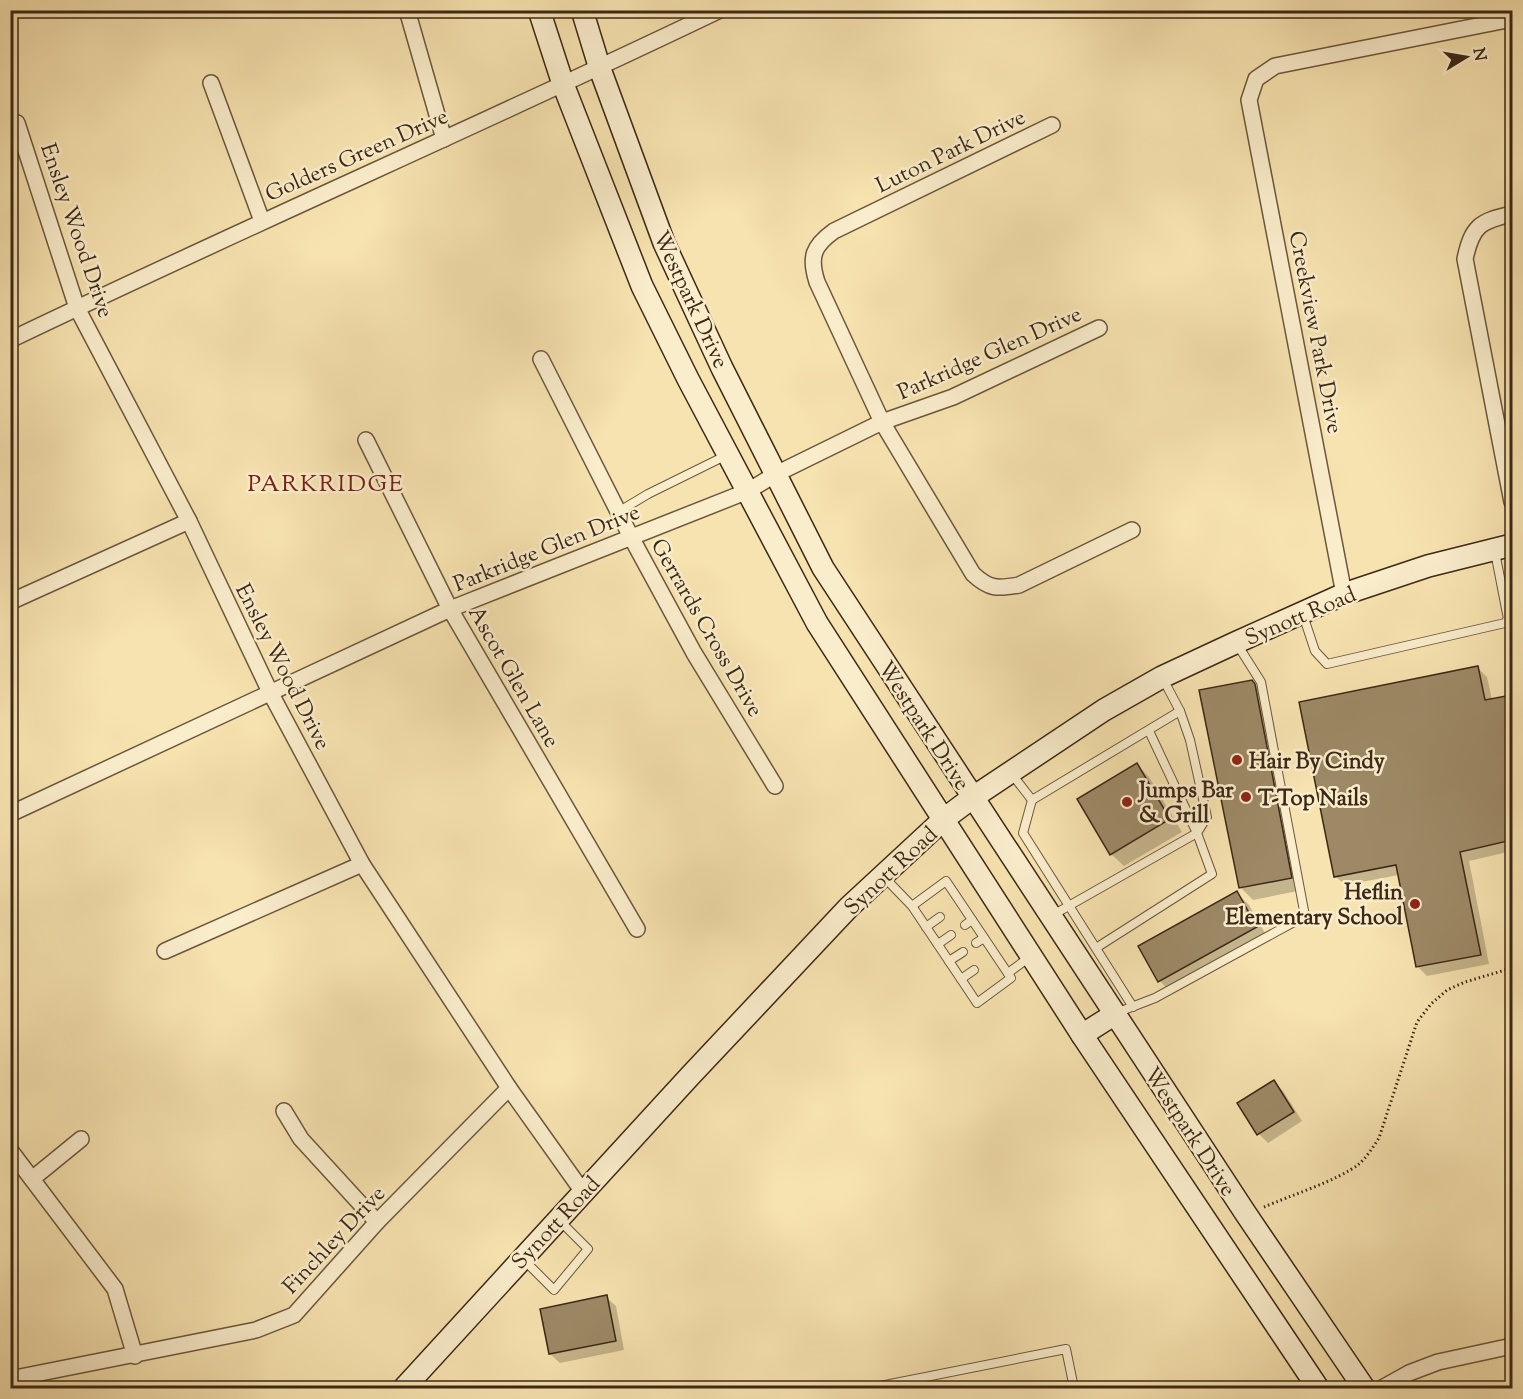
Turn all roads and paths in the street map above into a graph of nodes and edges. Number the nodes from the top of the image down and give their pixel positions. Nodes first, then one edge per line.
1 (407, 10) edge
2 (539, 10) edge
3 (582, 10) edge
4 (720, 10) edge
5 (1512, 19) edge
6 (600, 69) junction
7 (211, 83) dead end
8 (563, 84) junction
9 (17, 123) dead end
10 (1052, 125) dead end
11 (444, 139) junction
12 (1512, 214) edge
13 (262, 221) junction
14 (77, 308) junction
15 (1099, 328) dead end
16 (10, 340) edge
17 (541, 359) dead end
18 (882, 422) junction
19 (366, 440) dead end
20 (728, 454) junction
21 (776, 474) junction
22 (748, 491) junction
23 (1512, 502) edge
24 (618, 512) junction
25 (189, 522) junction
26 (1132, 530) dead end
27 (631, 537) junction
28 (1503, 547) edge
29 (1344, 594) junction
30 (10, 602) edge
31 (450, 609) junction
32 (1303, 613) junction
33 (1235, 643) junction
34 (1162, 677) junction
35 (270, 692) junction
36 (1180, 711) junction
37 (1149, 731) junction
38 (1011, 772) junction
39 (775, 786) dead end
40 (972, 798) junction
41 (1032, 800) junction
42 (10, 814) edge
43 (944, 819) junction
44 (1197, 833) junction
45 (362, 864) junction
46 (883, 876) junction
47 (1069, 905) junction
48 (912, 906) junction
49 (1050, 916) junction
50 (940, 917) dead end
51 (972, 920) junction
52 (965, 925) dead end
53 (926, 927) junction
54 (637, 929) dead end
55 (951, 935) dead end
56 (984, 938) junction
57 (976, 943) dead end
58 (938, 944) junction
59 (1096, 948) junction
60 (165, 951) dead end
61 (963, 952) dead end
62 (1031, 956) junction
63 (949, 961) junction
64 (1512, 968) edge
65 (974, 970) dead end
66 (1008, 973) junction
67 (961, 979) junction
68 (1124, 1010) junction
69 (1082, 1035) junction
70 (508, 1088) junction
71 (284, 1111) dead end
72 (81, 1139) dead end
73 (10, 1150) edge
74 (32, 1179) junction
75 (583, 1192) junction
76 (1246, 1214) junction
77 (559, 1220) junction
78 (377, 1222) junction
79 (522, 1258) junction
80 (1512, 1346) edge
81 (135, 1356) junction
82 (10, 1379) edge
83 (404, 1389) edge
84 (870, 1389) edge
85 (1074, 1389) edge
86 (1318, 1389) edge
87 (1364, 1389) edge
88 (1382, 1389) edge

1 - 11 street
2 - 8 main road, Westpark Drive
3 - 6 main road, Westpark Drive
4 - 6 street, Golders Green Drive
5 - 29 street, Creekview Park Drive
6 - 8 street, Golders Green Drive
6 - 21 main road, Westpark Drive
7 - 13 street
8 - 11 street, Golders Green Drive
8 - 20 main road, Westpark Drive
9 - 14 street, Ensley Wood Drive
10 - 18 street, Luton Park Drive
11 - 13 street, Golders Green Drive
12 - 23 street
13 - 14 street, Golders Green Drive
14 - 16 street, Golders Green Drive
14 - 25 street, Ensley Wood Drive
15 - 18 street, Parkridge Glen Drive
17 - 24 street, Gerrards Cross Drive
18 - 21 street, Parkridge Glen Drive
18 - 26 street, Luton Park Drive
19 - 31 street, Ascot Glen Lane
20 - 22 main road, Westpark Drive
20 - 24 lane
21 - 22 street, Parkridge Glen Drive
21 - 40 main road, Westpark Drive
22 - 27 street, Parkridge Glen Drive
22 - 43 main road, Westpark Drive
24 - 27 street, Gerrards Cross Drive
25 - 30 street
25 - 35 street, Ensley Wood Drive
27 - 31 street, Parkridge Glen Drive
27 - 39 street, Gerrards Cross Drive
28 - 29 main road, Synott Road
28 - 32 lane
29 - 32 main road, Synott Road
31 - 35 street, Parkridge Glen Drive
31 - 54 street, Ascot Glen Lane
32 - 33 main road, Synott Road
33 - 34 main road, Synott Road
33 - 68 lane
34 - 36 lane
34 - 38 main road, Synott Road
35 - 42 street, Parkridge Glen Drive
35 - 45 street, Ensley Wood Drive
36 - 37 lane
36 - 44 lane
37 - 41 lane
37 - 44 lane
38 - 40 main road, Synott Road
38 - 41 lane
40 - 43 main road, Synott Road
40 - 49 main road, Westpark Drive
41 - 47 lane
43 - 46 main road, Synott Road
43 - 62 main road, Westpark Drive
44 - 47 lane
44 - 59 lane
45 - 60 street
45 - 70 street, Ensley Wood Drive
46 - 48 lane
46 - 75 main road, Synott Road
47 - 49 lane
47 - 59 lane
48 - 51 lane
48 - 53 lane
49 - 68 main road, Westpark Drive
50 - 53 lane
51 - 52 lane
51 - 56 lane
53 - 58 lane
55 - 58 lane
56 - 57 lane
56 - 66 lane
58 - 63 lane
59 - 68 lane
61 - 63 lane
62 - 66 lane
62 - 69 main road, Westpark Drive
63 - 67 lane
64 - 76 path
65 - 67 lane
66 - 67 lane
68 - 69 main road
68 - 76 main road, Westpark Drive
69 - 86 main road, Westpark Drive
70 - 75 street, Ensley Wood Drive
70 - 78 street, Finchley Drive
71 - 78 street
72 - 74 street
73 - 74 street
74 - 81 street
75 - 77 main road, Synott Road
76 - 87 main road, Westpark Drive
77 - 79 main road, Synott Road
77 - 79 lane
78 - 81 street, Finchley Drive
79 - 83 main road, Synott Road
80 - 88 street
81 - 82 street, Finchley Drive
84 - 85 lane

